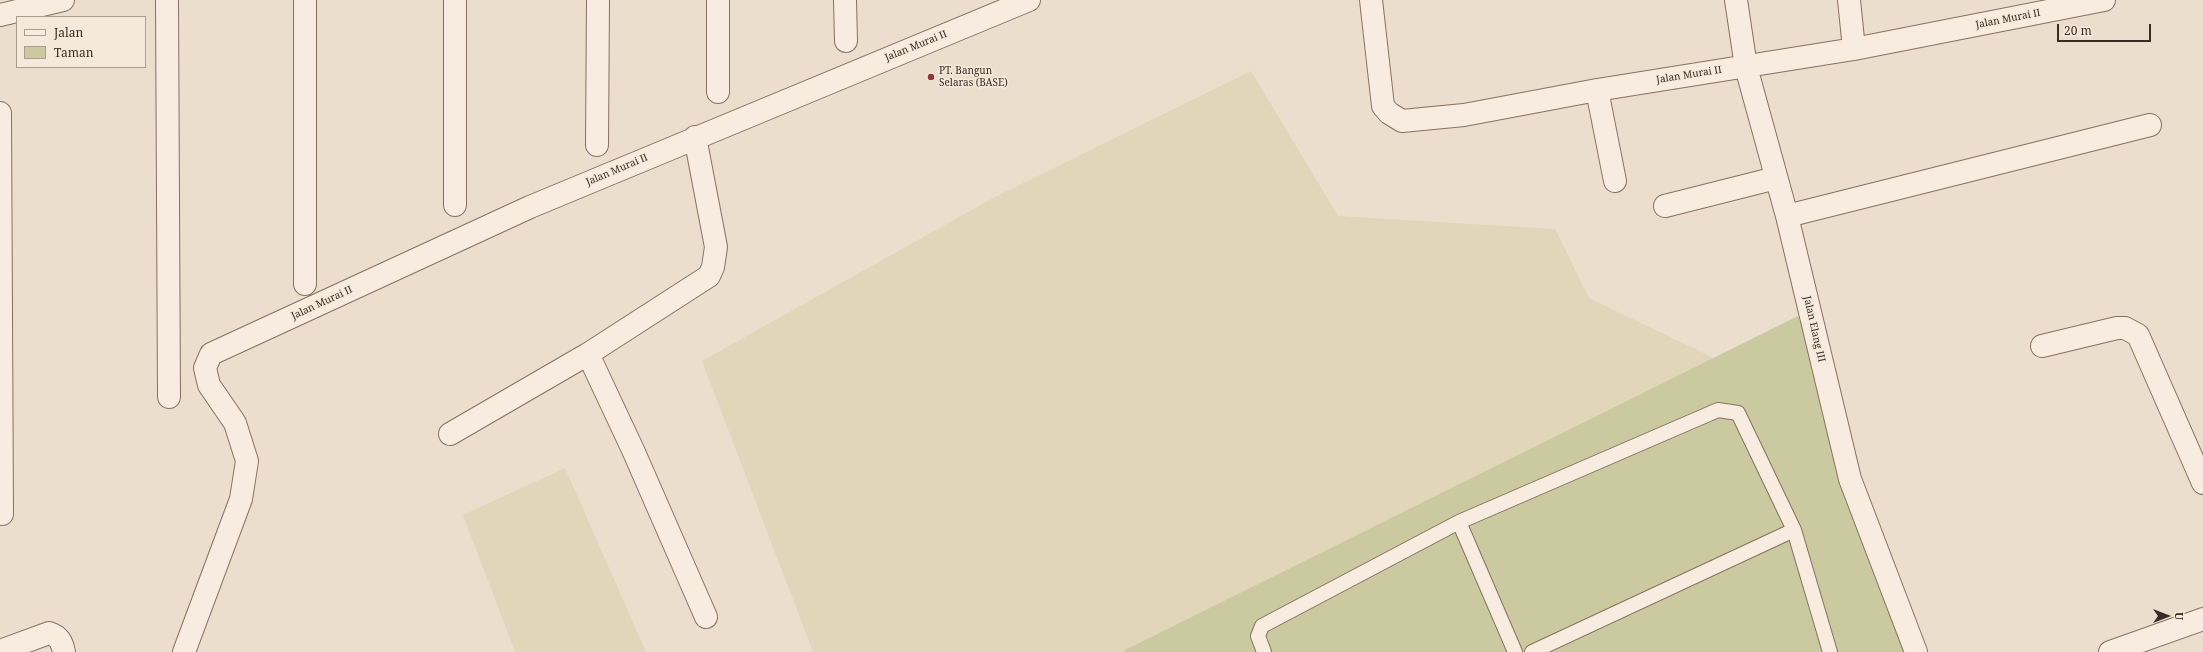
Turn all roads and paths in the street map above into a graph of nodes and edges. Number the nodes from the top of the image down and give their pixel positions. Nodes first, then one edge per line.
1 (63, 0) edge
2 (167, 0) edge
3 (305, 0) edge
4 (455, 0) edge
5 (598, 0) edge
6 (718, 0) edge
7 (845, 0) edge
8 (1029, 0) edge
9 (1371, 0) edge
10 (1736, 0) edge
11 (1849, 0) edge
12 (2104, 0) edge
13 (0, 15) edge
14 (846, 41) dead end
15 (1854, 49) junction
16 (1746, 67) junction
17 (1596, 90) junction
18 (718, 92) dead end
19 (0, 113) edge
20 (2150, 125) dead end
21 (695, 137) junction
22 (597, 145) dead end
23 (1776, 178) junction
24 (1615, 182) dead end
25 (455, 205) dead end
26 (1666, 206) dead end
27 (1787, 216) junction
28 (305, 284) dead end
29 (2042, 346) dead end
30 (588, 354) junction
31 (168, 397) dead end
32 (450, 434) dead end
33 (2203, 483) edge
34 (2, 514) dead end
35 (1459, 522) junction
36 (1794, 530) junction
37 (706, 617) dead end
38 (2203, 619) edge
39 (0, 651) edge
40 (64, 652) edge
41 (184, 652) edge
42 (1264, 652) edge
43 (1515, 652) edge
44 (1532, 652) edge
45 (1830, 652) edge
46 (1916, 652) edge
47 (2110, 652) edge

1 - 13 street
2 - 31 street
3 - 28 street
4 - 25 street
5 - 22 street
6 - 18 street
7 - 14 street
8 - 21 street, Jalan Murai II
9 - 17 street, Jalan Murai II
10 - 16 street, Jalan Elang III
11 - 15 street
12 - 15 street, Jalan Murai II
15 - 16 street, Jalan Murai II
16 - 17 street, Jalan Murai II
16 - 23 street, Jalan Elang III
17 - 24 street
19 - 34 street
20 - 27 street
21 - 30 street
21 - 41 street, Jalan Murai II
23 - 26 street
23 - 27 street, Jalan Elang III
27 - 46 street, Jalan Elang III
29 - 33 street
30 - 32 street
30 - 37 street
35 - 36 lane
35 - 42 lane
35 - 43 lane
36 - 44 lane
36 - 45 lane
38 - 47 street
39 - 40 street

